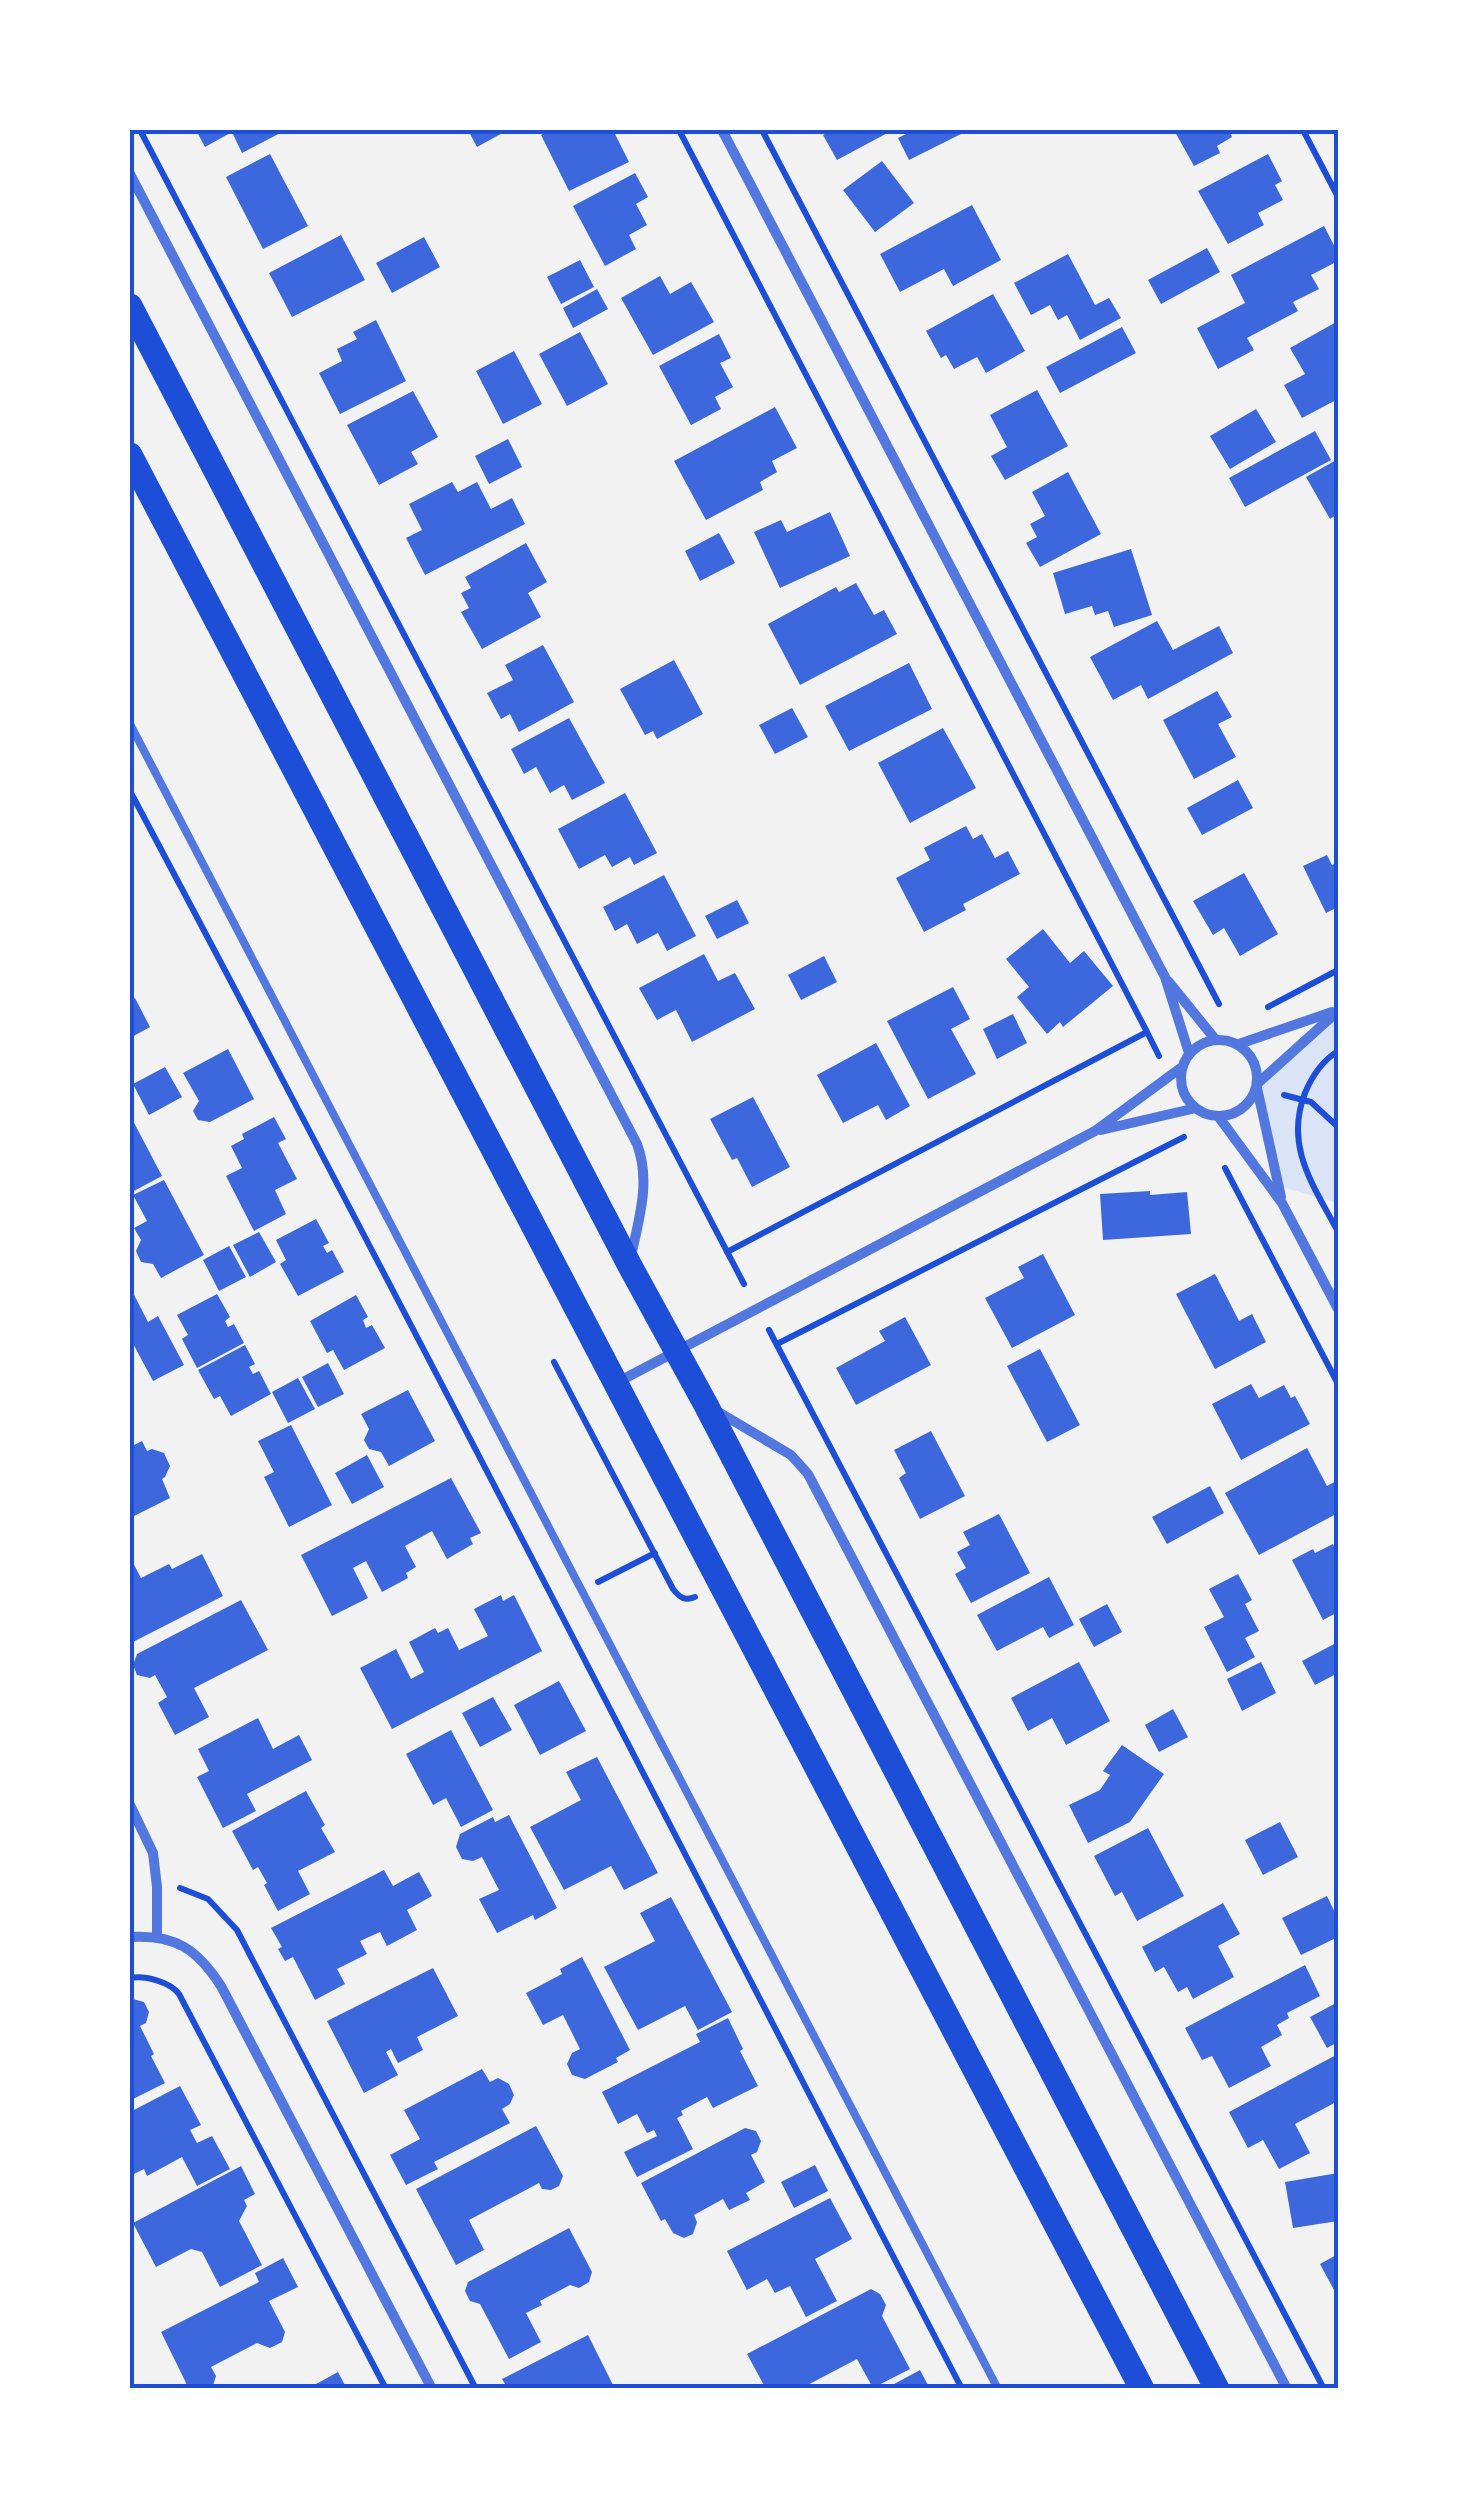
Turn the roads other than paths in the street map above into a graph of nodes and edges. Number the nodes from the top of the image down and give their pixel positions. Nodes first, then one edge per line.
1 (722, 130) edge
2 (130, 174) edge
3 (130, 306) edge
4 (130, 454) edge
5 (130, 724) edge
6 (1165, 976) junction
7 (1215, 1039) junction
8 (1239, 1044) junction
9 (1189, 1054) junction
10 (1182, 1067) junction
11 (1257, 1086) junction
12 (1196, 1108) junction
13 (1218, 1116) junction
14 (1095, 1131) junction
15 (1282, 1203) junction
16 (630, 1266) junction
17 (1338, 1309) edge
18 (676, 1351) junction
19 (616, 1382) junction
20 (706, 1404) junction
21 (130, 1805) edge
22 (130, 1936) edge
23 (157, 1937) junction
24 (432, 2389) edge
25 (998, 2389) edge
26 (1142, 2389) edge
27 (1217, 2389) edge
28 (1287, 2389) edge

1 - 6 street
2 - 16 street
3 - 16 main road
4 - 19 main road
5 - 25 lane
6 - 7 street
6 - 9 street
7 - 8 street
7 - 9 street
8 - 11 street
8 - 11 street
9 - 10 street
10 - 12 street
10 - 14 street
11 - 13 street
11 - 15 street
12 - 13 street
12 - 14 street
13 - 15 street
14 - 18 street
15 - 17 street
16 - 18 main road
18 - 19 street
18 - 20 main road
19 - 26 main road
20 - 27 main road
20 - 28 street
21 - 23 street
22 - 23 street
23 - 24 street

